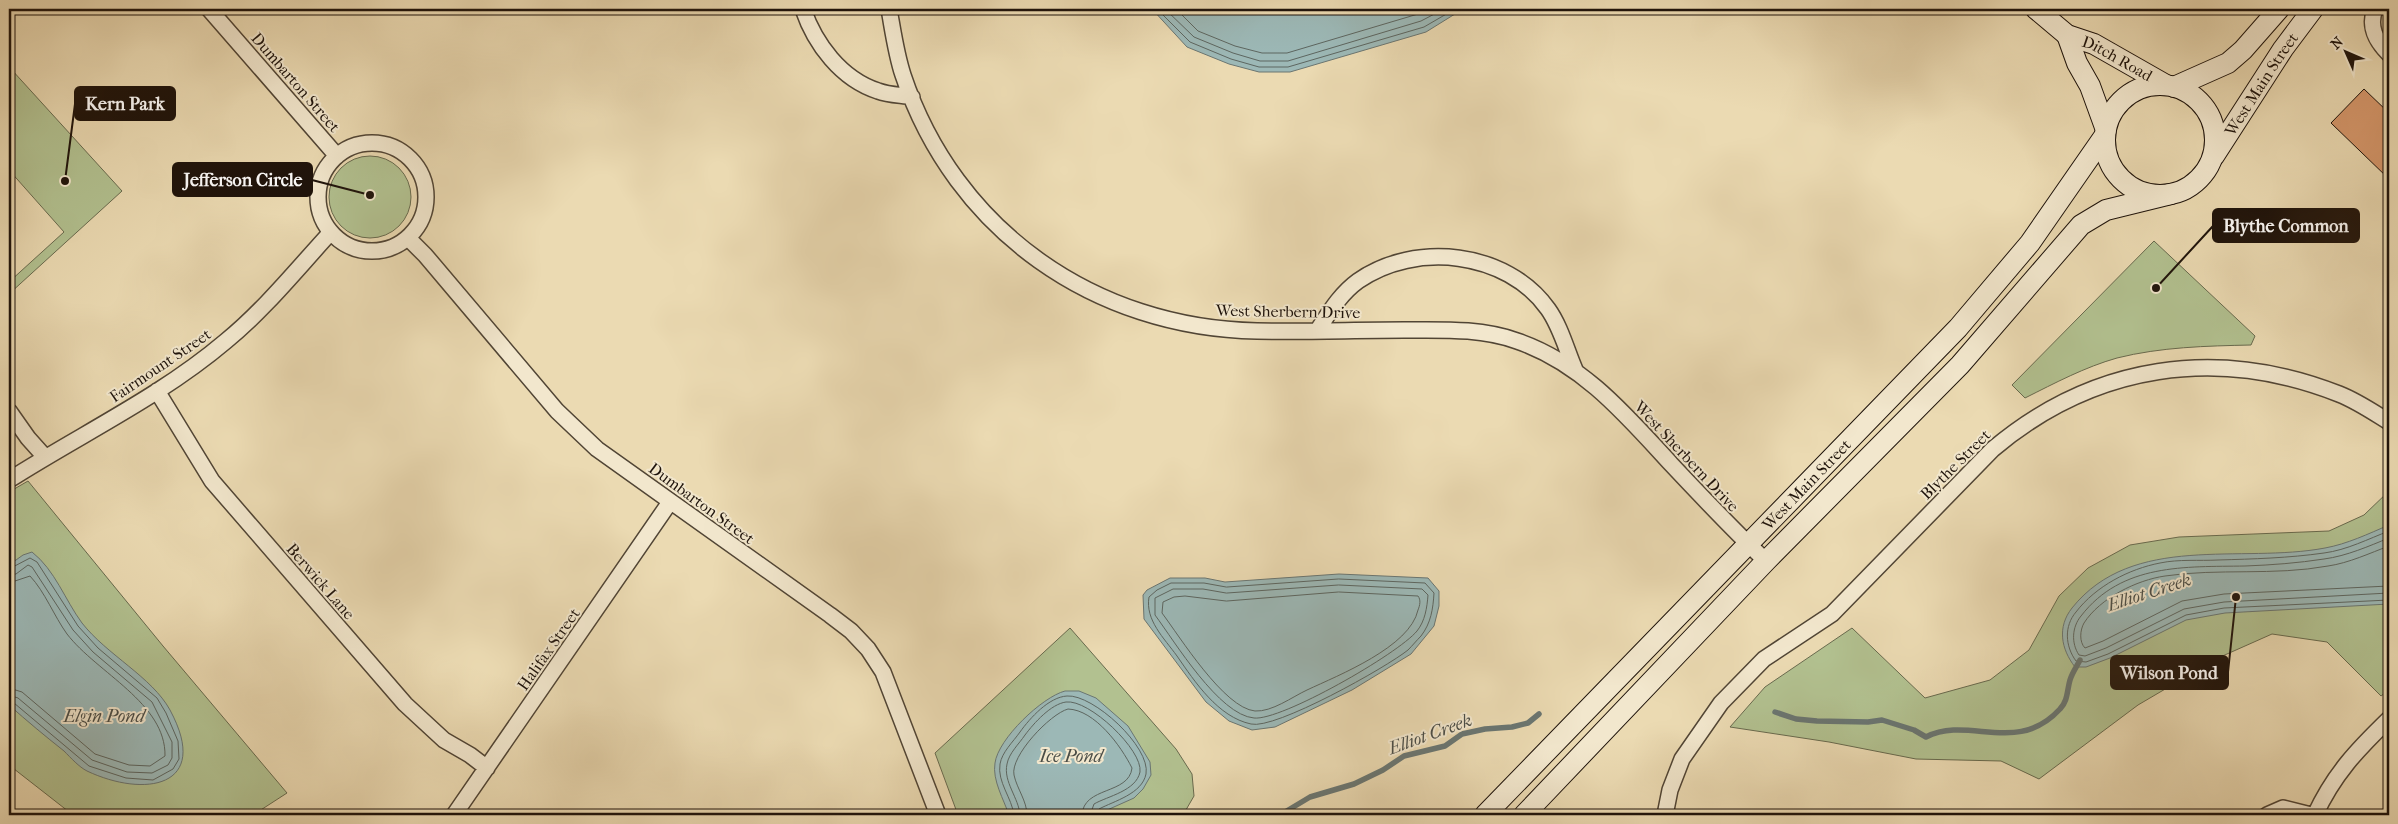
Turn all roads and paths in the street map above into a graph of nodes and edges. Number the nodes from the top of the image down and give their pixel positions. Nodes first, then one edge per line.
1 (209, 9) edge
2 (803, 9) edge
3 (889, 9) edge
4 (2036, 9) edge
5 (2279, 9) edge
6 (2313, 9) edge
7 (2375, 9) edge
8 (2068, 35) junction
9 (2389, 54) edge
10 (2170, 86) junction
11 (912, 97) junction
12 (2105, 132) junction
13 (337, 156) junction
14 (2211, 160) junction
15 (2171, 194) junction
16 (331, 232) junction
17 (408, 238) junction
18 (1317, 331) junction
19 (1576, 372) junction
20 (157, 391) junction
21 (9, 410) edge
22 (2389, 422) edge
23 (45, 457) junction
24 (9, 480) edge
25 (670, 502) junction
26 (1747, 544) junction
27 (1766, 562) junction
28 (2389, 719) edge
29 (487, 768) junction
30 (454, 815) edge
31 (938, 815) edge
32 (1485, 815) edge
33 (1524, 815) edge
34 (1665, 815) edge
35 (2267, 815) edge
36 (2311, 815) edge
37 (2316, 815) edge

1 - 13 street, Dumbarton Street
2 - 11 street
3 - 11 street, West Sherbern Drive
4 - 8 street, Ditch Road
5 - 10 street, West Main Street
6 - 14 street, West Main Street
7 - 9 street
8 - 10 street, Ditch Road
8 - 12 street, Ditch Road
10 - 12 street
10 - 14 street
11 - 18 street, West Sherbern Drive
12 - 15 street
12 - 26 street, West Main Street
13 - 16 street
13 - 17 street
14 - 15 street
15 - 27 street, West Main Street
16 - 17 street
16 - 20 street, Fairmount Street
17 - 25 street, Dumbarton Street
18 - 19 street, West Sherbern Drive
18 - 19 street
19 - 26 street, West Sherbern Drive
20 - 23 street, Fairmount Street
20 - 29 street, Berwick Lane
21 - 23 street
22 - 34 street, Blythe Street
23 - 24 street, Fairmount Street
25 - 29 street, Halifax Street
25 - 31 street, Dumbarton Street
26 - 27 street, West Sherbern Drive
26 - 32 street, West Main Street
27 - 33 street, West Main Street
28 - 37 street
29 - 30 street, Halifax Street
35 - 36 street

